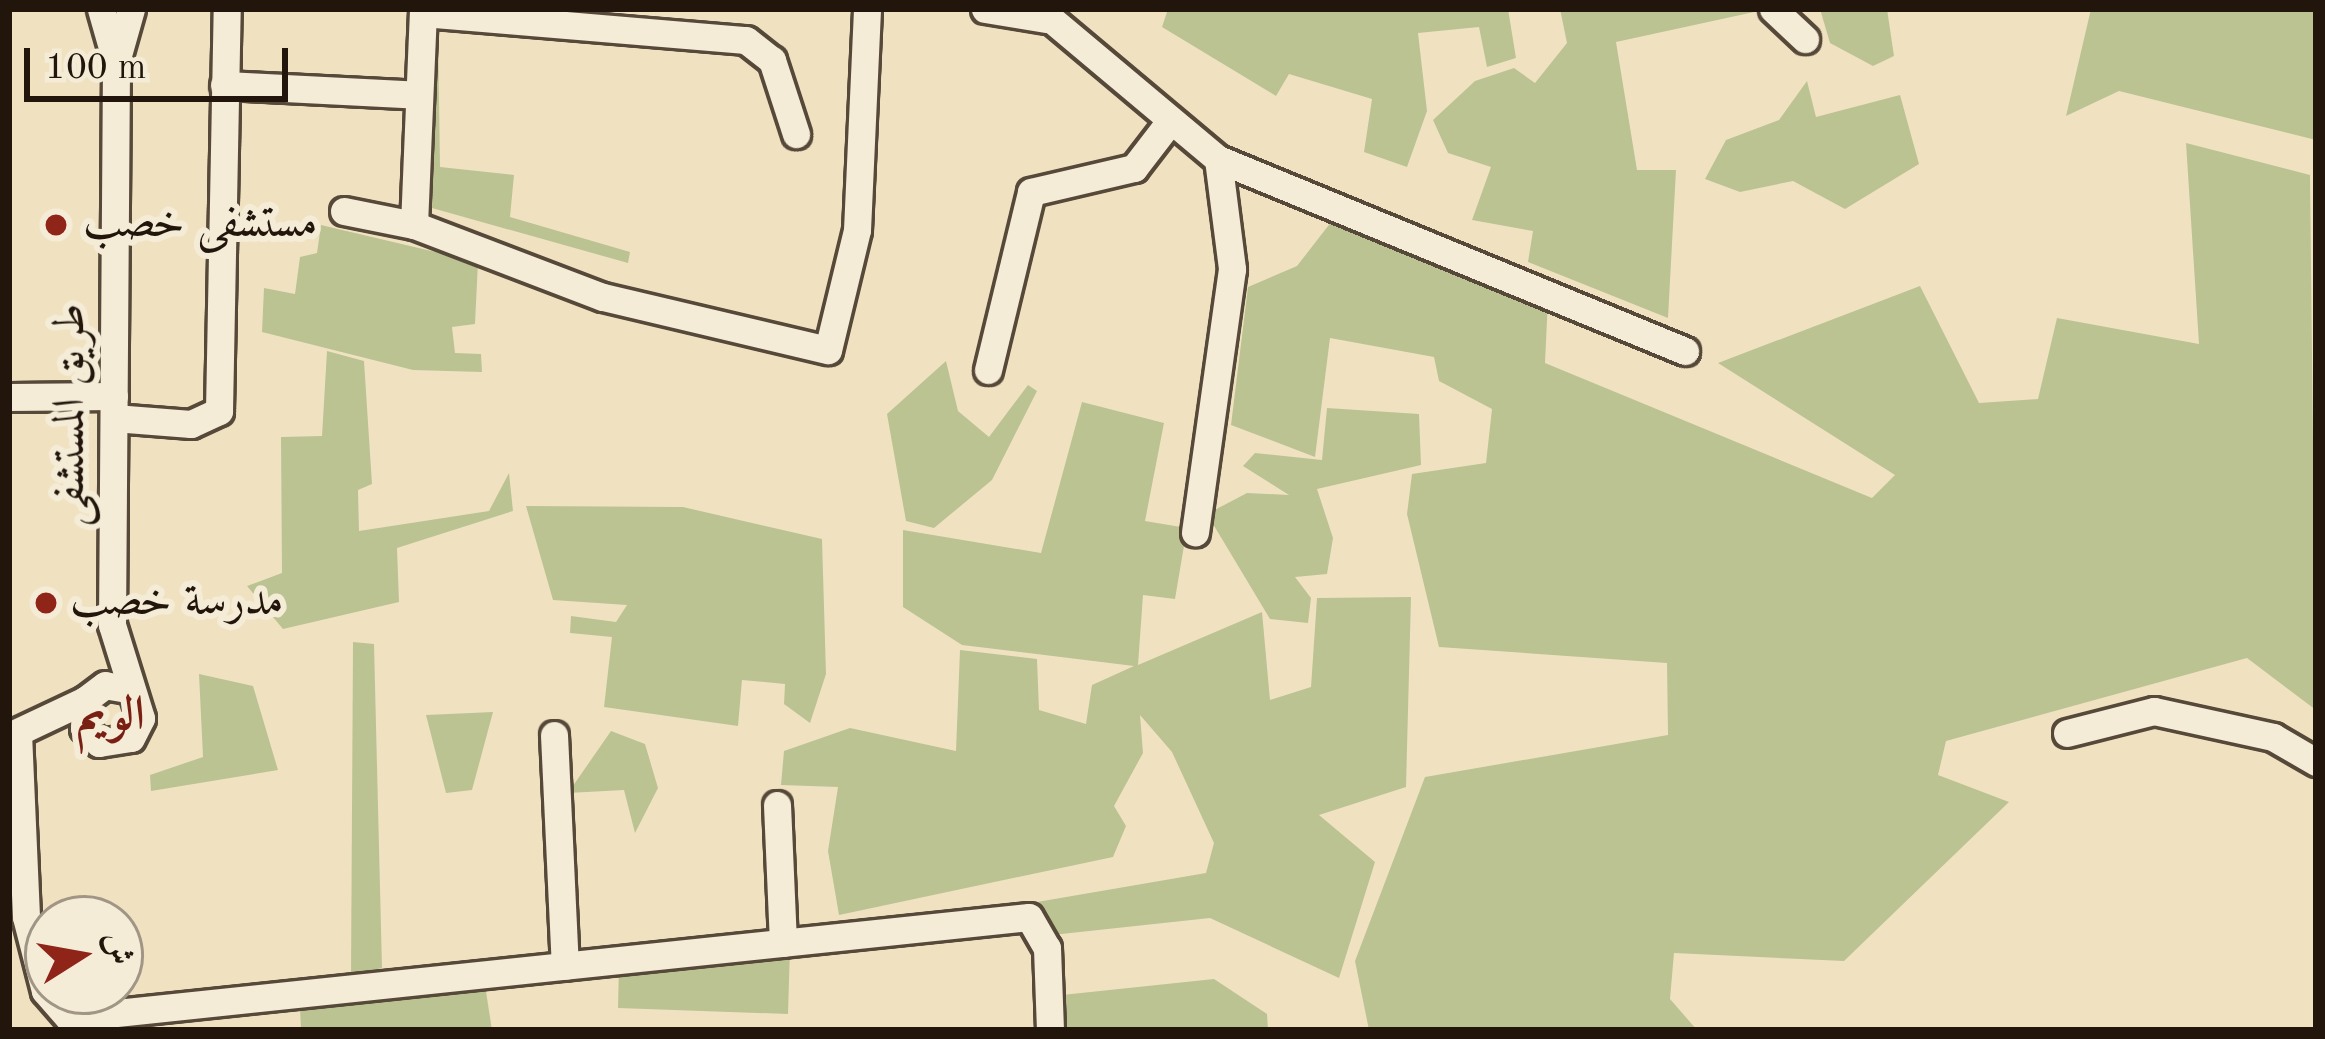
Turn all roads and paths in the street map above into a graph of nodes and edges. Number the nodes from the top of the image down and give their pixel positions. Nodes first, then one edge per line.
1 (103, 9) edge
2 (130, 9) edge
3 (226, 9) edge
4 (868, 9) edge
5 (985, 9) edge
6 (1773, 9) edge
7 (423, 11) edge
8 (1043, 14) edge
9 (1805, 38) dead end
10 (116, 62) junction
11 (224, 85) junction
12 (419, 95) junction
13 (1167, 125) junction
14 (796, 134) dead end
15 (1218, 159) junction
16 (344, 212) dead end
17 (414, 225) junction
18 (1685, 352) dead end
19 (988, 370) dead end
20 (9, 397) edge
21 (114, 407) junction
22 (1196, 532) dead end
23 (112, 625) junction
24 (127, 689) junction
25 (88, 696) junction
26 (2067, 733) dead end
27 (17, 734) edge
28 (554, 735) dead end
29 (90, 737) junction
30 (2316, 762) edge
31 (778, 805) dead end
32 (783, 943) junction
33 (565, 966) junction
34 (74, 1024) edge
35 (1050, 1030) edge

1 - 2 street
1 - 10 street, طريق المستشفى
2 - 10 street, طريق المستشفى
3 - 11 street
4 - 17 street
5 - 8 street
6 - 9 street
7 - 12 street
7 - 14 street
8 - 13 street
10 - 21 street, طريق المستشفى
11 - 12 street
11 - 21 street
12 - 17 street
13 - 15 street
13 - 19 street
15 - 18 street
15 - 22 street
16 - 17 street
20 - 21 street
21 - 23 street, طريق المستشفى
23 - 24 street, طريق المستشفى
23 - 25 street, طريق المستشفى
24 - 25 street
24 - 29 street, طريق المستشفى
25 - 27 street
25 - 29 street
26 - 30 street
27 - 29 street
27 - 34 street
28 - 33 street
31 - 32 street
32 - 33 street
32 - 35 street
33 - 34 street

